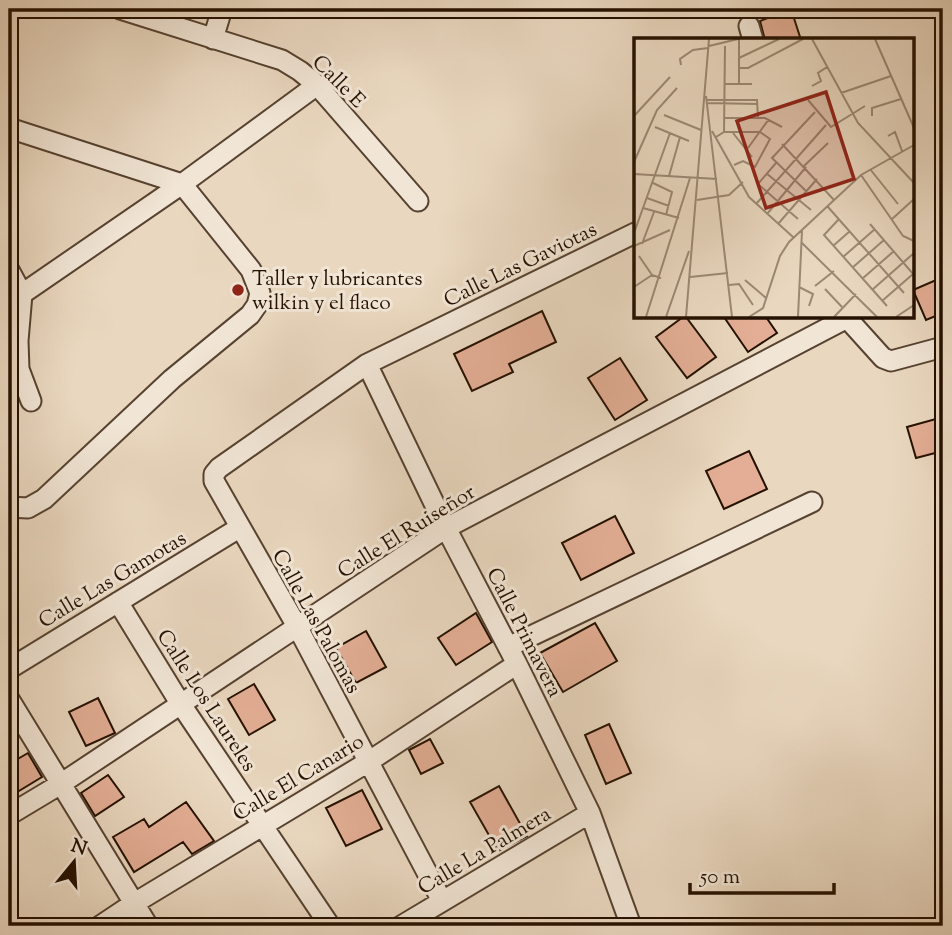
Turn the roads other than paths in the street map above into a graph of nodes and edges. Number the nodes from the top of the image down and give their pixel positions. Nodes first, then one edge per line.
1 (120, 9) edge
2 (222, 9) edge
3 (213, 39) junction
4 (317, 85) junction
5 (9, 128) edge
6 (182, 184) junction
7 (418, 201) dead end
8 (634, 233) edge
9 (9, 270) edge
10 (22, 294) junction
11 (844, 318) edge
12 (847, 318) edge
13 (943, 347) edge
14 (367, 364) junction
15 (31, 401) dead end
16 (214, 474) joint
17 (812, 502) dead end
18 (9, 507) edge
19 (239, 528) junction
20 (446, 528) junction
21 (118, 602) junction
22 (298, 628) junction
23 (512, 656) junction
24 (9, 668) edge
25 (9, 699) edge
26 (180, 703) junction
27 (368, 762) junction
28 (59, 785) junction
29 (590, 813) junction
30 (9, 815) edge
31 (262, 825) junction
32 (442, 901) junction
33 (133, 904) junction
34 (100, 926) edge
35 (148, 926) edge
36 (330, 926) edge
37 (401, 926) edge
38 (631, 926) edge

1 - 3 street, Calle E
2 - 3 street
3 - 4 street, Calle E
4 - 6 street
4 - 7 street, Calle E
5 - 6 street
6 - 10 street
6 - 18 street
8 - 14 street, Calle Las Gaviotas
9 - 10 street
10 - 15 street
11 - 20 street, Calle El Ruiseñor
12 - 13 street
14 - 16 street, Calle Las Gaviotas
14 - 20 street, Calle Primavera
16 - 19 street, Calle Las Palomas
17 - 23 street, Calle El Canario
19 - 21 street, Calle Las Gamotas
19 - 22 street, Calle Las Palomas
20 - 22 street, Calle El Ruiseñor
20 - 23 street, Calle Primavera
21 - 24 street, Calle Las Gamotas
21 - 26 street, Calle Los Laureles
22 - 26 street, Calle El Ruiseñor
22 - 27 street, Calle Las Palomas
23 - 27 street, Calle El Canario
23 - 29 street, Calle Primavera
25 - 28 street
26 - 28 street, Calle El Ruiseñor
26 - 31 street, Calle Los Laureles
27 - 31 street, Calle El Canario
27 - 32 street, Calle Las Palomas
28 - 30 street, Calle El Ruiseñor
28 - 33 street
29 - 32 street, Calle La Palmera
29 - 38 street, Calle Primavera
31 - 33 street, Calle El Canario
31 - 36 street, Calle Los Laureles
32 - 37 street, Calle La Palmera
33 - 34 street, Calle El Canario
33 - 35 street

